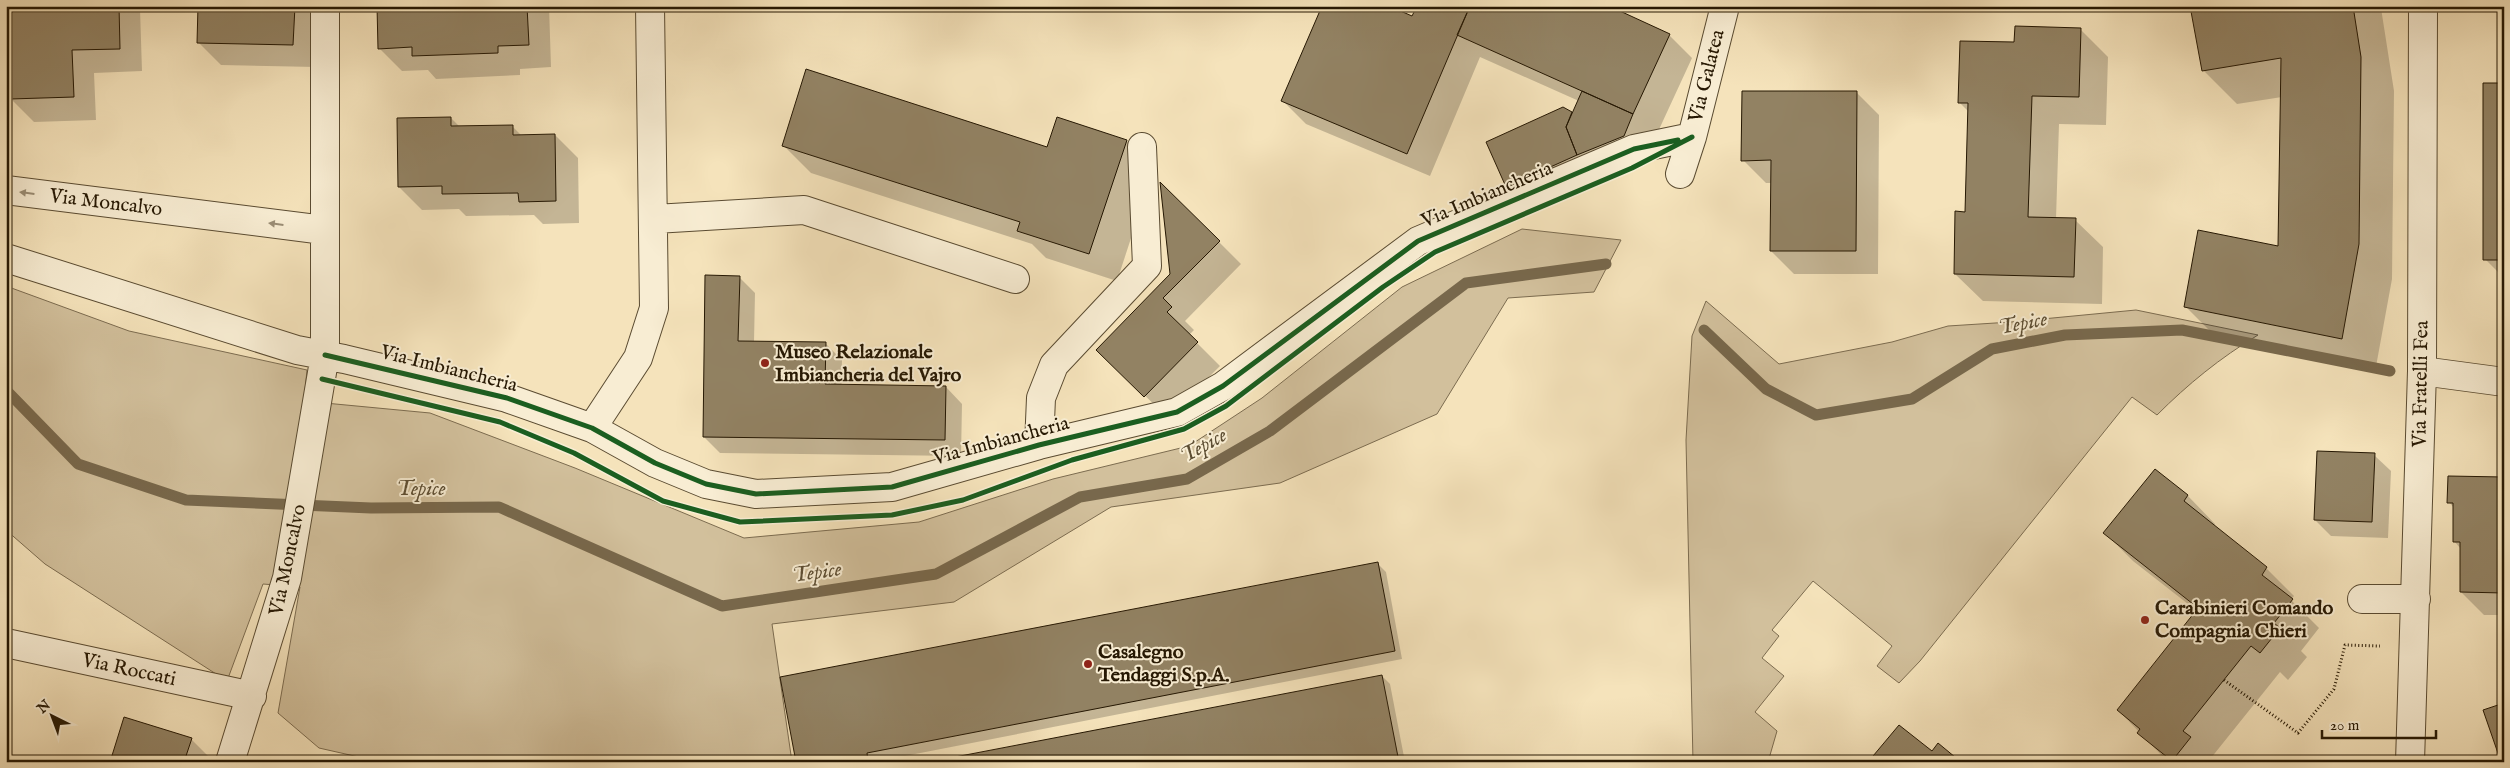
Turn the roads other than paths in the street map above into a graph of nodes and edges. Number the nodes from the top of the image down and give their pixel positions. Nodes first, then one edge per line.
1 (325, 6) edge
2 (650, 6) edge
3 (1725, 6) edge
4 (2423, 6) edge
5 (1692, 137) junction
6 (1142, 147) dead end
7 (1680, 174) dead end
8 (6, 190) edge
9 (655, 219) junction
10 (324, 230) junction
11 (6, 258) edge
12 (1015, 279) dead end
13 (324, 367) junction
14 (2422, 371) junction
15 (2504, 382) edge
16 (592, 428) junction
17 (1039, 445) junction
18 (2362, 599) dead end
19 (2416, 599) junction
20 (6, 643) edge
21 (252, 696) junction
22 (230, 762) edge
23 (2410, 762) edge

1 - 10 street, Via Moncalvo
2 - 9 street
3 - 5 street, Via Galatea
4 - 14 street, Via Fratelli Fea
5 - 7 street, Via Galatea
5 - 17 street, Via Imbiancheria
6 - 17 street
10 -> 8 street, Via Moncalvo
9 - 12 street
9 - 16 street
10 - 13 street, Via Moncalvo
11 - 13 street
13 - 16 street, Via Imbiancheria
13 - 21 street, Via Moncalvo
14 - 15 street
14 - 19 street, Via Fratelli Fea
16 - 17 street, Via Imbiancheria
18 - 19 street
19 - 23 street, Via Fratelli Fea
20 - 21 street, Via Roccati
21 - 22 street, Via Moncalvo

